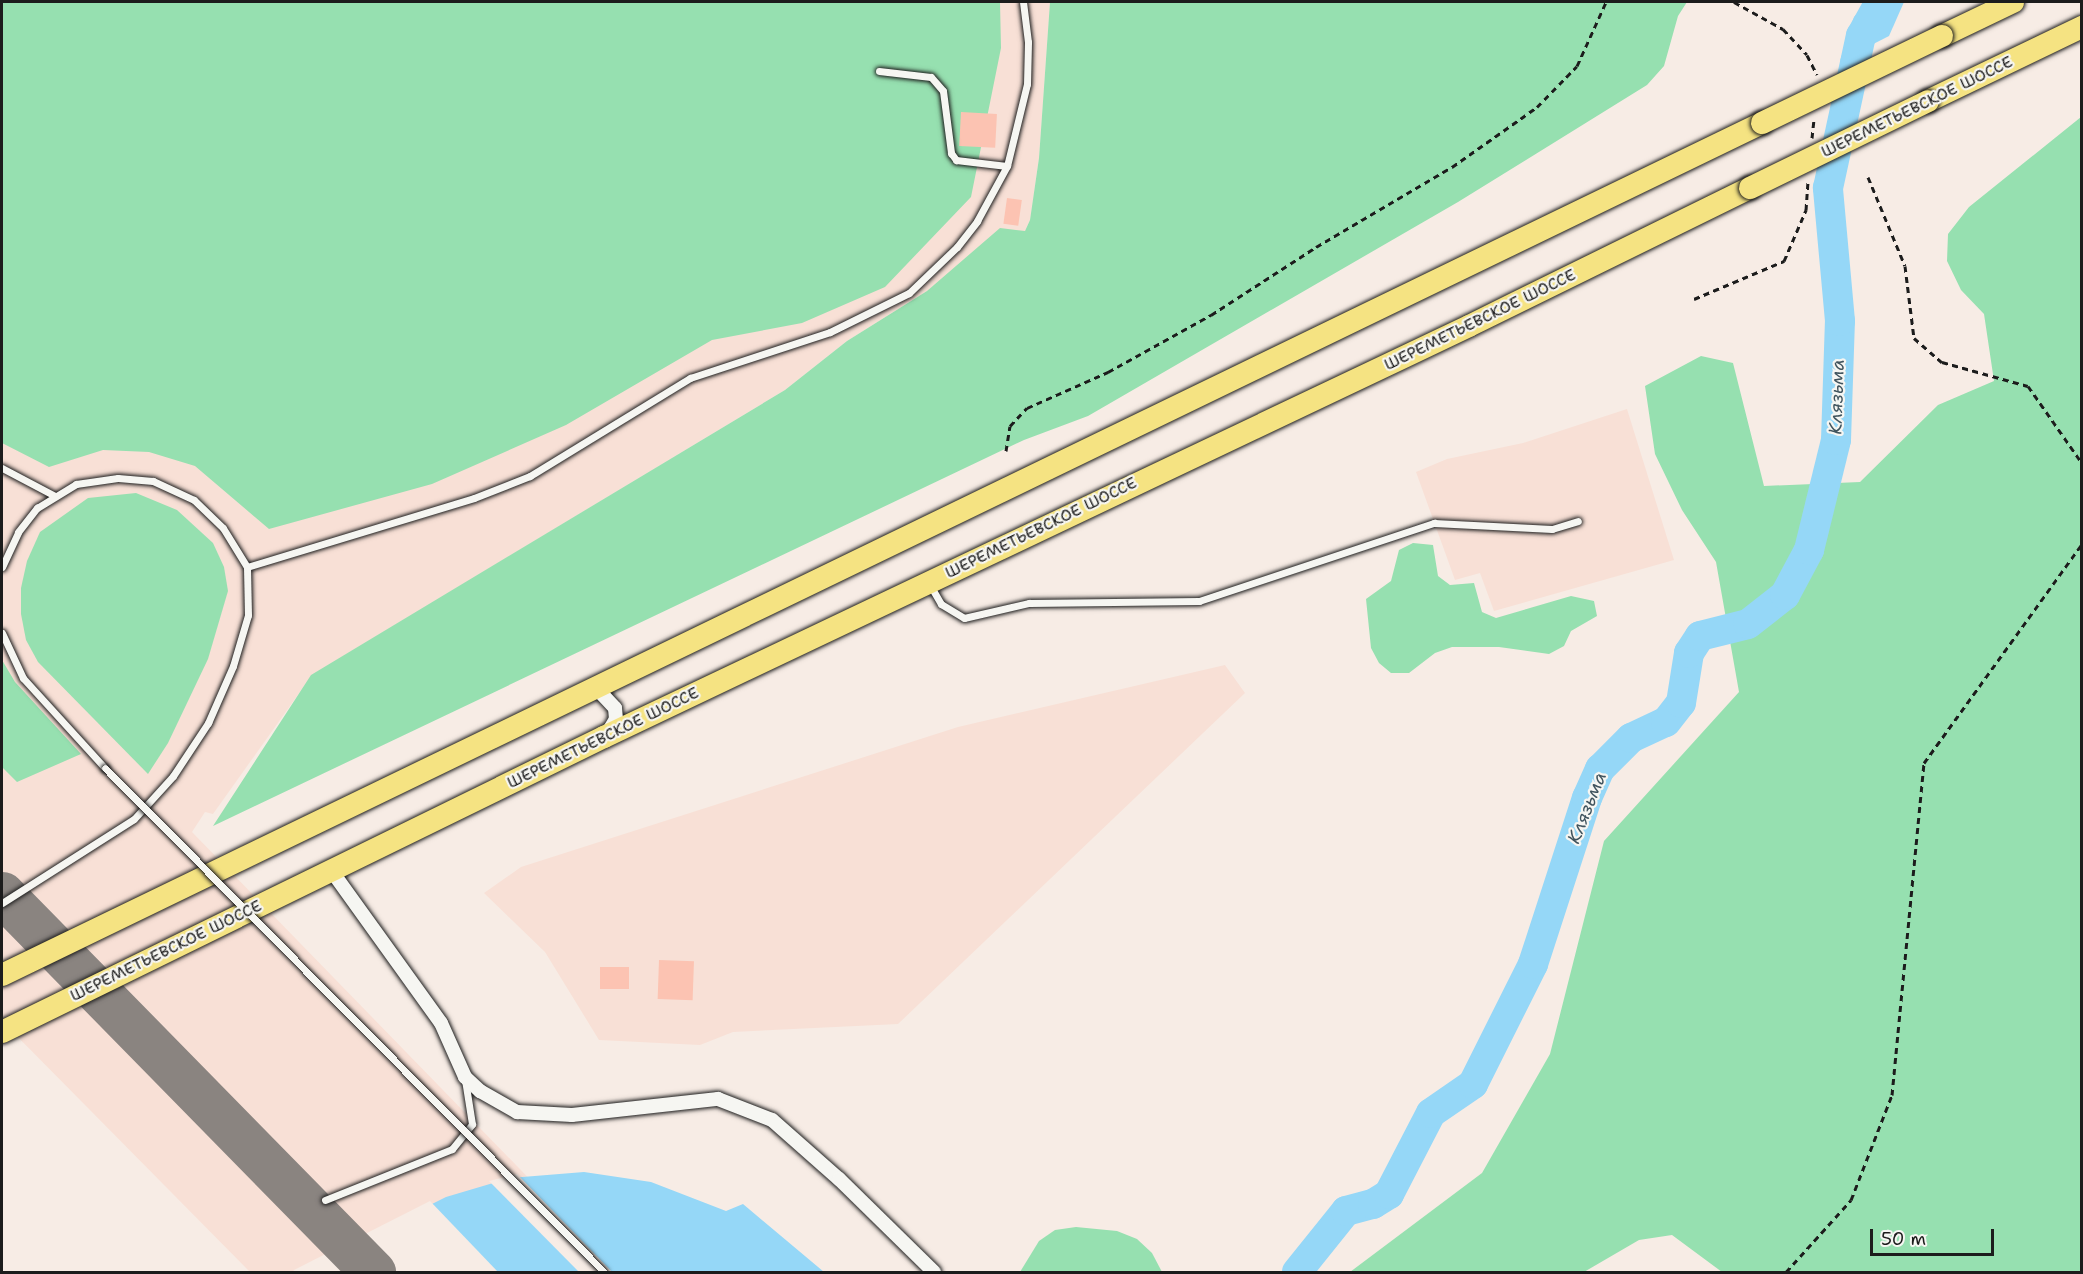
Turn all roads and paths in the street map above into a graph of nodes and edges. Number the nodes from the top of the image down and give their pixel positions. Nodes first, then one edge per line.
1 (1023, 2) edge
2 (1606, 2) edge
3 (2013, 2) edge
4 (2082, 27) edge
5 (879, 71) dead end
6 (1006, 166) junction
7 (1868, 177) dead end
8 (1006, 451) dead end
9 (2082, 462) edge
10 (2, 468) edge
11 (55, 496) junction
12 (1578, 521) dead end
13 (2082, 544) edge
14 (2, 567) edge
15 (247, 567) junction
16 (928, 583) junction
17 (2, 633) edge
18 (578, 694) junction
19 (604, 737) junction
20 (331, 870) junction
21 (2, 903) edge
22 (2, 975) edge
23 (2, 1032) edge
24 (465, 1077) junction
25 (325, 1200) dead end
26 (604, 1272) edge
27 (934, 1272) edge
28 (1786, 1272) edge

1 - 6 lane
2 - 8 path
3 - 18 main road, bridge
4 - 16 main road, ШЕРЕМЕТЬЕВСКОЕ ШОССЕ, bridge
5 - 6 lane
6 - 15 lane
7 - 9 path
10 - 11 lane
11 - 14 lane
11 - 15 lane
12 - 16 lane
13 - 28 path
15 - 21 lane
16 - 19 main road, ШЕРЕМЕТЬЕВСКОЕ ШОССЕ
17 - 26 lane, bridge
18 - 19 street
18 - 22 main road
19 - 20 main road, ШЕРЕМЕТЬЕВСКОЕ ШОССЕ
20 - 23 main road, ШЕРЕМЕТЬЕВСКОЕ ШОССЕ
20 - 24 street
24 - 25 lane
24 - 27 street

